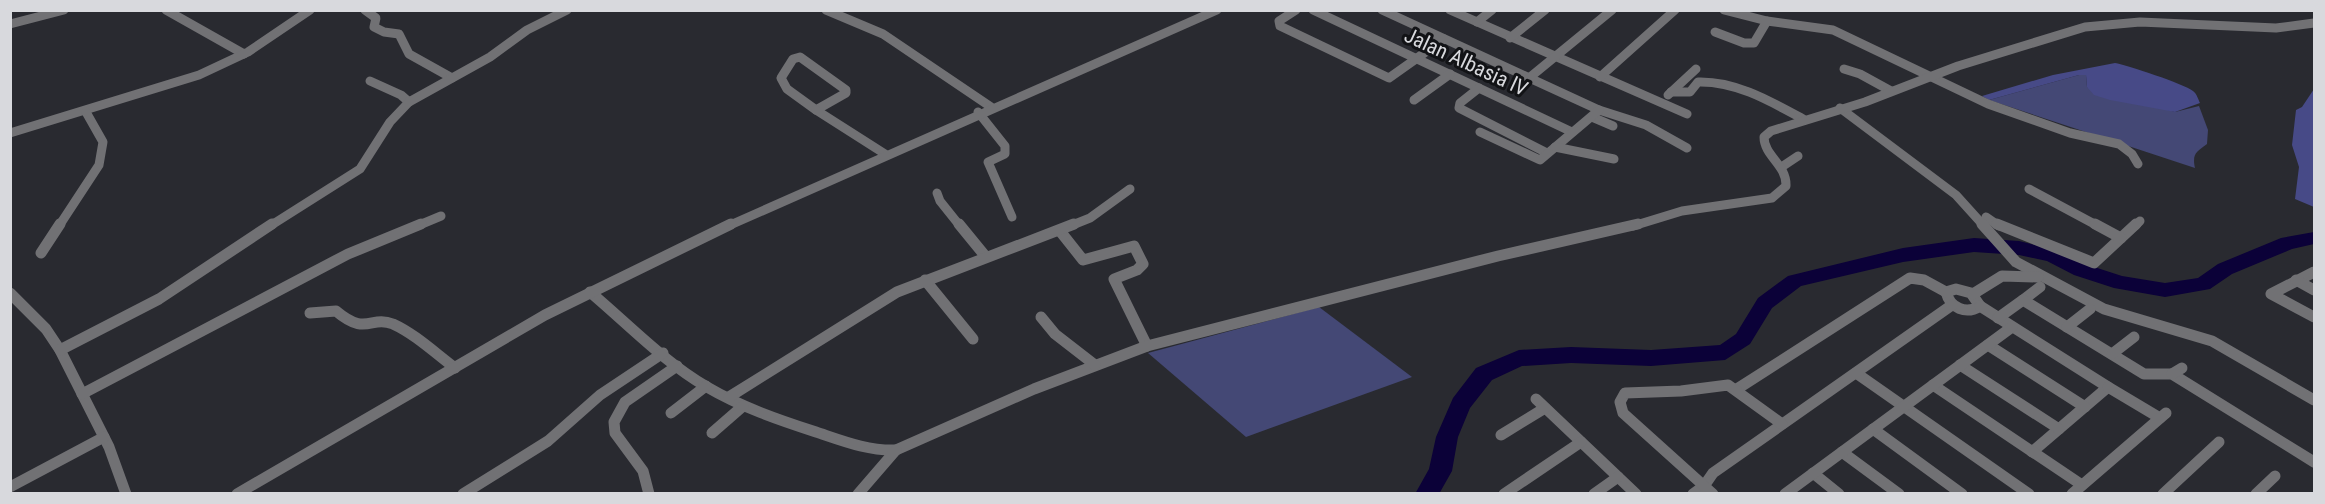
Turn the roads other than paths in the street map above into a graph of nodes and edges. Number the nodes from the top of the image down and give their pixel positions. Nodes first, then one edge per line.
1 (64, 10) edge
2 (166, 10) edge
3 (310, 10) edge
4 (365, 10) edge
5 (567, 10) edge
6 (826, 10) edge
7 (1217, 10) edge
8 (1296, 10) edge
9 (1313, 10) edge
10 (1382, 10) edge
11 (1450, 10) edge
12 (1492, 10) edge
13 (1545, 10) edge
14 (1612, 10) edge
15 (1675, 10) edge
16 (1724, 10) edge
17 (1767, 21) junction
18 (1477, 22) junction
19 (2314, 23) edge
20 (10, 24) edge
21 (1715, 32) dead end
22 (1509, 38) junction
23 (1444, 39) junction
24 (244, 54) junction
25 (1555, 57) junction
26 (1418, 60) junction
27 (1696, 69) dead end
28 (1852, 71) dead end
29 (1450, 74) junction
30 (1600, 77) junction
31 (1928, 77) junction
32 (452, 78) junction
33 (1530, 78) junction
34 (370, 81) dead end
35 (1479, 88) junction
36 (1891, 91) junction
37 (1671, 92) junction
38 (1414, 100) dead end
39 (1661, 101) junction
40 (409, 102) junction
41 (991, 107) junction
42 (1840, 108) junction
43 (816, 110) junction
44 (90, 111) junction
45 (978, 112) junction
46 (1595, 113) junction
47 (1687, 114) dead end
48 (1803, 119) junction
49 (1613, 126) dead end
50 (1480, 132) dead end
51 (1572, 132) junction
52 (10, 133) edge
53 (1687, 148) dead end
54 (1551, 150) junction
55 (885, 154) junction
56 (1798, 156) dead end
57 (1614, 159) dead end
58 (2138, 164) dead end
59 (1783, 166) junction
60 (1130, 189) dead end
61 (2029, 189) dead end
62 (937, 193) dead end
63 (1966, 204) junction
64 (441, 216) dead end
65 (1012, 217) dead end
66 (2140, 221) dead end
67 (1060, 231) junction
68 (2121, 238) junction
69 (41, 253) dead end
70 (986, 257) junction
71 (2314, 272) edge
72 (925, 280) junction
73 (2296, 280) junction
74 (2043, 283) junction
75 (2314, 290) edge
76 (590, 292) junction
77 (1946, 292) junction
78 (1973, 294) junction
79 (14, 297) edge
80 (2023, 300) junction
81 (1952, 305) junction
82 (1980, 306) junction
83 (2090, 309) dead end
84 (310, 313) dead end
85 (1041, 317) dead end
86 (2314, 317) edge
87 (1998, 318) junction
88 (2012, 327) junction
89 (2067, 327) junction
90 (2134, 337) dead end
91 (974, 339) dead end
92 (1988, 345) junction
93 (1147, 346) junction
94 (60, 351) junction
95 (663, 352) junction
96 (2112, 354) junction
97 (1960, 365) junction
98 (678, 366) junction
99 (1095, 366) junction
100 (455, 368) junction
101 (1856, 373) junction
102 (706, 386) junction
103 (1933, 386) junction
104 (2108, 387) junction
105 (1737, 389) junction
106 (82, 394) junction
107 (729, 398) junction
108 (2314, 400) edge
109 (743, 405) junction
110 (1904, 406) junction
111 (2085, 407) junction
112 (671, 413) dead end
113 (1782, 424) junction
114 (1873, 429) junction
115 (2059, 429) junction
116 (712, 433) dead end
117 (1501, 435) dead end
118 (104, 437) junction
119 (2220, 441) dead end
120 (1581, 442) junction
121 (896, 450) junction
122 (1842, 452) junction
123 (2032, 452) junction
124 (2314, 462) edge
125 (1813, 473) junction
126 (2275, 476) dead end
127 (1618, 477) junction
128 (10, 487) edge
129 (2077, 489) edge
130 (1703, 491) edge
131 (2263, 492) edge
132 (126, 494) edge
133 (237, 494) edge
134 (463, 494) edge
135 (649, 494) edge
136 (858, 494) edge
137 (1504, 494) edge
138 (1594, 494) edge
139 (1636, 494) edge
140 (1785, 494) edge
141 (1839, 494) edge
142 (1899, 494) edge
143 (1962, 494) edge
144 (2030, 494) edge
145 (2163, 494) edge

1 - 20 street
2 - 24 street
3 - 24 street
4 - 32 street
5 - 32 street
6 - 41 street
7 - 41 street
8 - 26 street
9 - 26 street, Jalan Albasia lV
10 - 23 street
11 - 18 street
12 - 18 street
13 - 22 street
14 - 25 street
15 - 30 street
16 - 17 street
17 - 21 street
17 - 31 street
18 - 22 street
19 - 31 street
22 - 25 street
23 - 26 street
23 - 33 street
24 - 44 street
25 - 30 street
25 - 33 street
26 - 29 street, Jalan Albasia lV
27 - 37 street
28 - 36 street
29 - 35 street, Jalan Albasia lV
29 - 38 street
30 - 39 street
31 - 36 street
31 - 58 street
32 - 40 street
33 - 46 street
34 - 40 street
35 - 51 street, Jalan Albasia lV
35 - 54 street
36 - 42 street
37 - 39 street
37 - 48 street
39 - 47 street
40 - 94 street
41 - 45 street
42 - 48 street
42 - 63 street
43 - 43 street
43 - 55 street
44 - 52 street
44 - 69 street
45 - 55 street
45 - 65 street
46 - 49 street
46 - 51 street
46 - 53 street
48 - 59 street
50 - 54 street
51 - 54 street
54 - 57 street
55 - 76 street
56 - 59 street
59 - 93 street
60 - 67 street
61 - 68 street
62 - 70 street
63 - 68 street
63 - 74 street
64 - 106 street
66 - 68 street
67 - 70 street
67 - 93 street
70 - 72 street
71 - 73 street
72 - 91 street
72 - 107 street
73 - 75 street
73 - 86 street
74 - 78 street
74 - 80 street
74 - 108 street
76 - 95 street
76 - 100 street
77 - 78 street
77 - 81 street
77 - 105 street
78 - 82 street
79 - 94 street
80 - 87 street
80 - 89 street
81 - 82 street
81 - 101 street
82 - 87 street
83 - 89 street
84 - 100 street
85 - 99 street
87 - 88 street
88 - 92 street
88 - 104 street
89 - 96 street
90 - 96 street
92 - 97 street
92 - 111 street
93 - 99 street
94 - 106 street
95 - 98 street
95 - 134 street
96 - 124 street
97 - 103 street
97 - 115 street
98 - 102 street
98 - 135 street
99 - 121 street
100 - 133 street
101 - 110 street
101 - 113 street
102 - 107 street
102 - 112 street
103 - 110 street
103 - 123 street
104 - 111 street
104 - 129 street
105 - 113 street
105 - 130 street
106 - 118 street
107 - 109 street
109 - 116 street
109 - 121 street
110 - 114 street
110 - 144 street
111 - 115 street
113 - 130 street
114 - 122 street
114 - 143 street
115 - 123 street
117 - 120 street
118 - 128 street
118 - 132 street
119 - 145 street
120 - 127 street
120 - 137 street
121 - 136 street
122 - 125 street
122 - 142 street
123 - 129 street
125 - 140 street
125 - 141 street
126 - 131 street
127 - 138 street
127 - 139 street

